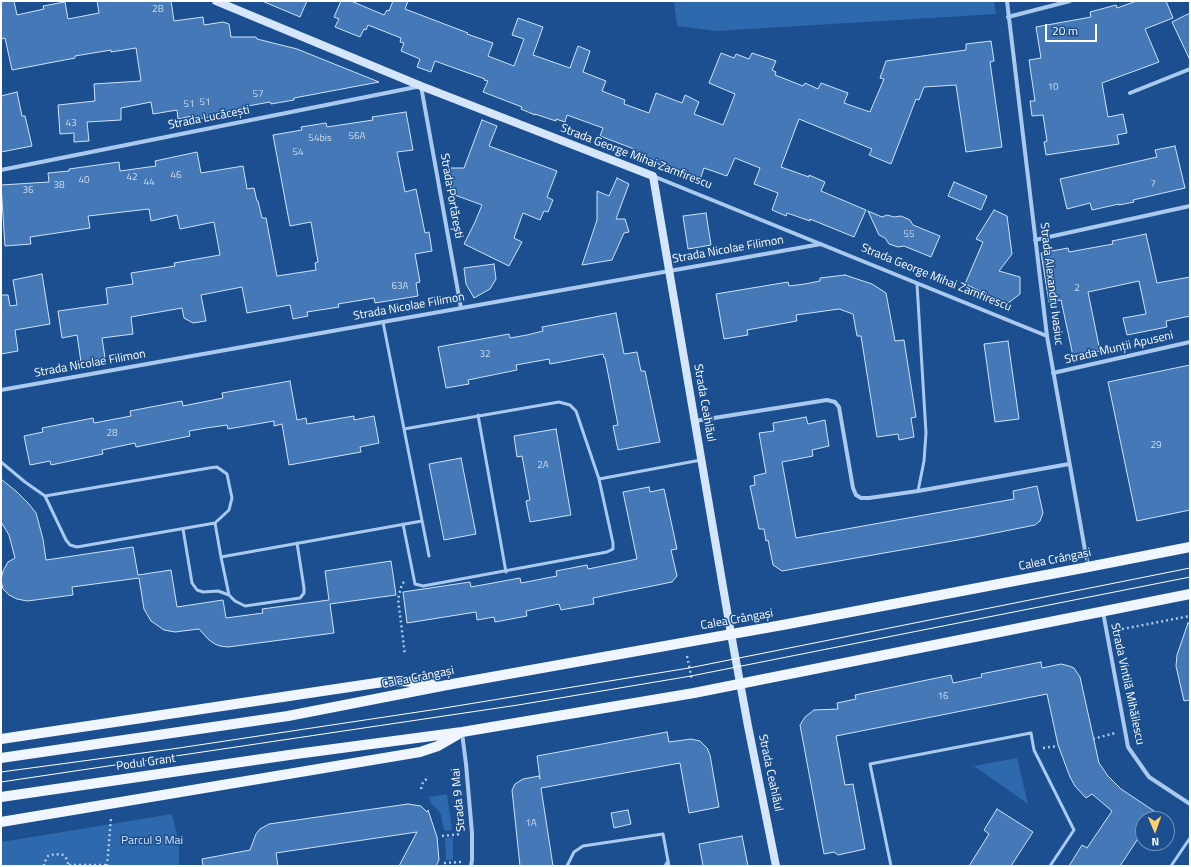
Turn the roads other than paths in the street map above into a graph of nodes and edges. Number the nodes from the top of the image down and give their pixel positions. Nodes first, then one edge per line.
1 (216, 1) edge
2 (1007, 1) edge
3 (1070, 1) edge
4 (1008, 17) junction
5 (1190, 69) edge
6 (421, 86) junction
7 (1130, 93) dead end
8 (1, 170) edge
9 (653, 176) junction
10 (1190, 206) edge
11 (1035, 240) junction
12 (821, 244) junction
13 (669, 271) junction
14 (917, 284) junction
15 (461, 308) junction
16 (383, 322) junction
17 (1047, 336) junction
18 (1190, 342) edge
19 (1053, 373) junction
20 (1, 390) edge
21 (478, 415) junction
22 (694, 421) junction
23 (404, 429) junction
24 (701, 460) junction
25 (1, 462) edge
26 (1069, 464) junction
27 (599, 478) junction
28 (918, 491) junction
29 (45, 496) junction
30 (422, 521) junction
31 (215, 523) junction
32 (403, 524) junction
33 (183, 529) junction
34 (297, 543) junction
35 (1190, 546) edge
36 (429, 556) dead end
37 (221, 557) junction
38 (1088, 567) junction
39 (506, 572) junction
40 (1190, 594) edge
41 (229, 595) junction
42 (1103, 612) junction
43 (731, 634) junction
44 (740, 684) junction
45 (447, 685) junction
46 (462, 732) junction
47 (1, 739) edge
48 (1, 758) edge
49 (1, 797) edge
50 (1190, 804) edge
51 (1, 822) edge
52 (1190, 838) edge
53 (668, 860) junction
54 (472, 864) edge
55 (567, 866) edge
56 (665, 866) edge
57 (669, 866) edge
58 (776, 866) edge
59 (891, 866) edge
60 (1050, 866) edge
61 (1171, 866) edge

1 - 6 street, Strada George Mihai Zamfirescu
2 - 4 street, Strada Alexandru Ivasiuc
3 - 4 street
4 - 11 street, Strada Alexandru Ivasiuc
5 - 7 street
6 - 8 street, Strada Lucăcești
6 - 9 street, Strada George Mihai Zamfirescu
6 - 15 street, Strada Portărești
9 - 12 street, Strada George Mihai Zamfirescu
9 - 13 street, Strada Ceahlăul
10 - 11 street
11 - 17 street, Strada Alexandru Ivasiuc
12 - 13 street, Strada Nicolae Filimon
12 - 14 street, Strada George Mihai Zamfirescu
13 - 15 street, Strada Nicolae Filimon
13 - 22 street, Strada Ceahlăul
14 - 17 street, Strada George Mihai Zamfirescu
14 - 28 lane
15 - 16 street, Strada Nicolae Filimon
16 - 20 street, Strada Nicolae Filimon
16 - 23 lane
17 - 19 street, Strada Alexandru Ivasiuc
18 - 19 street, Strada Munții Apuseni
19 - 26 street, Strada Alexandru Ivasiuc
21 - 23 lane
21 - 27 lane
21 - 39 lane
22 - 24 street, Strada Ceahlăul
22 - 28 street
23 - 30 lane
24 - 27 lane
24 - 43 street, Strada Ceahlăul
25 - 29 lane
26 - 28 street
26 - 38 street, Strada Alexandru Ivasiuc
27 - 39 lane
29 - 31 lane
29 - 33 lane
30 - 32 lane
30 - 36 lane
31 - 33 lane
31 - 37 lane
32 - 34 lane
32 - 39 lane
33 - 41 lane
34 - 37 lane
34 - 41 lane
35 - 38 main road, Calea Crângași
37 - 41 lane
38 - 43 main road, Calea Crângași
40 - 42 main road
42 - 44 main road
42 - 50 street, Strada Vintilă Mihăilescu
43 - 44 street, Strada Ceahlăul
43 - 45 main road, Calea Crângași
44 - 46 main road
44 - 58 street, Strada Ceahlăul
45 - 47 main road
45 - 48 main road, Calea Crângași
46 - 49 main road, Podul Grant
46 - 51 main road
46 - 54 street, Strada 9 Mai
52 - 61 lane
53 - 55 lane
53 - 56 lane
53 - 57 lane
59 - 60 lane

